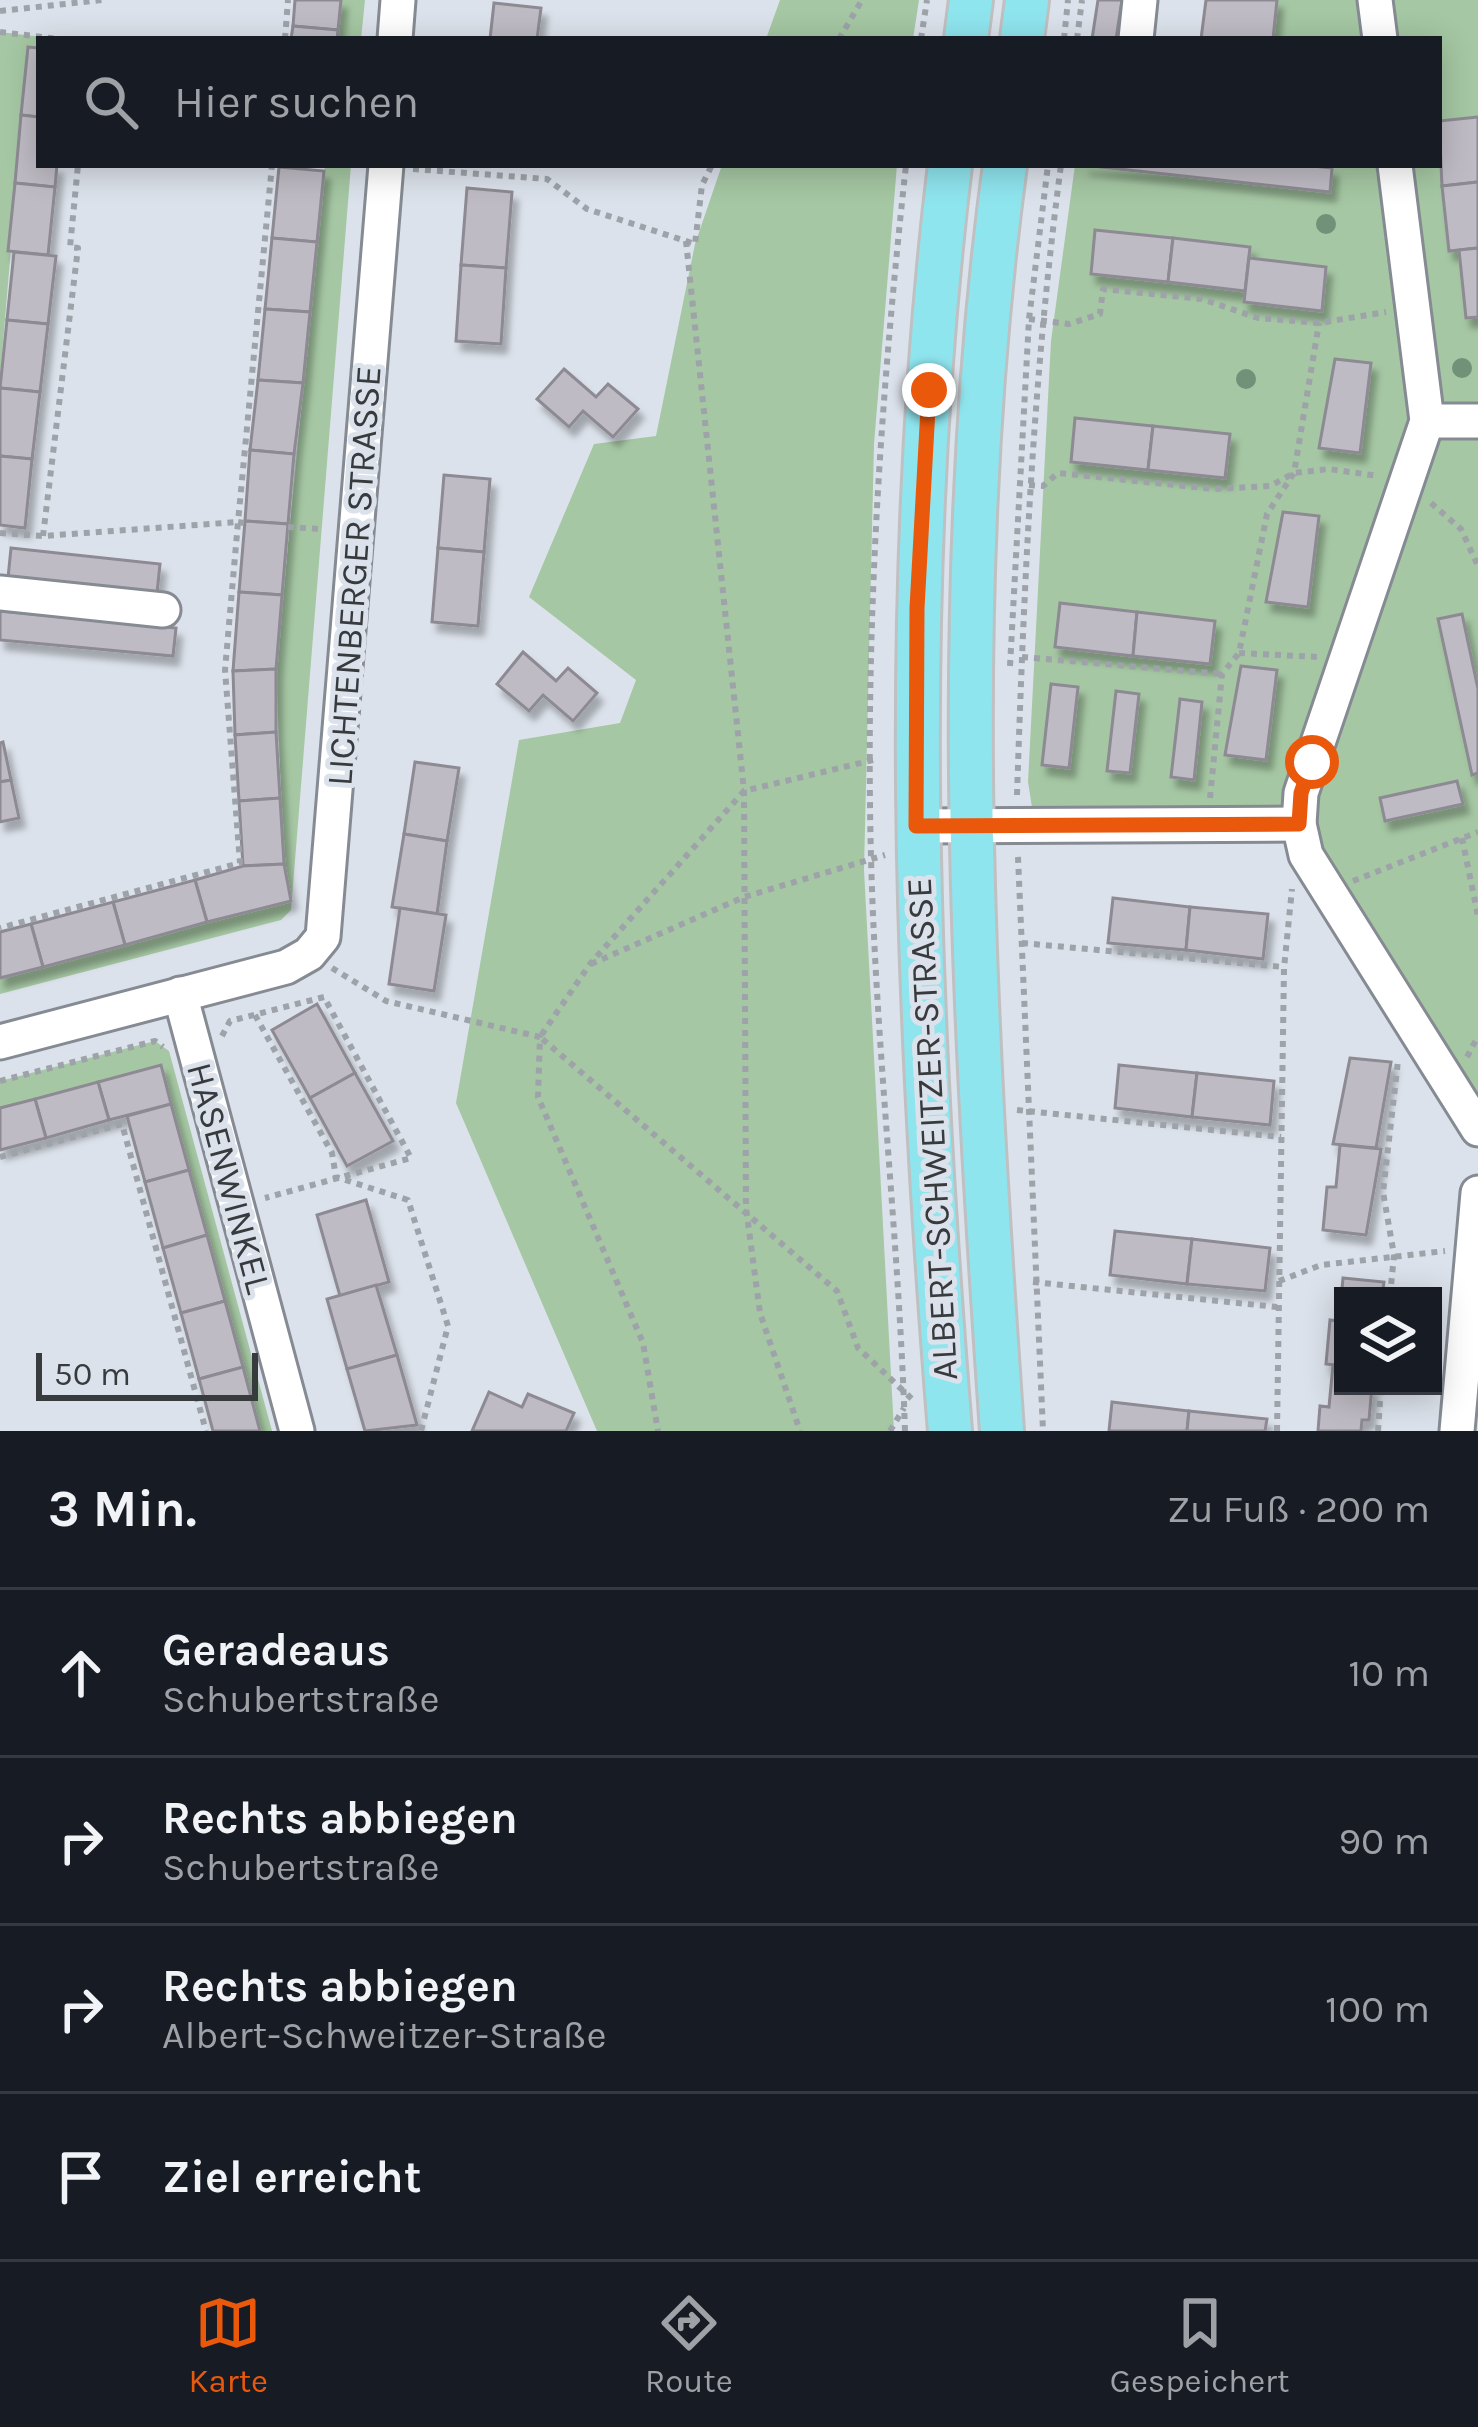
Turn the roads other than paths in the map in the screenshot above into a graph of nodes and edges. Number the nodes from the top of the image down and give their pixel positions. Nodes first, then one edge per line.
1 (398, 0) edge
2 (971, 0) edge
3 (1027, 0) edge
4 (1140, 0) edge
5 (1375, 0) edge
6 (395, 36) edge
7 (966, 36) edge
8 (1022, 36) edge
9 (1136, 36) edge
10 (1379, 36) edge
11 (386, 168) edge
12 (950, 168) edge
13 (1005, 168) edge
14 (1395, 168) edge
15 (1427, 421) junction
16 (1478, 421) edge
17 (0, 593) edge
18 (163, 610) dead end
19 (1299, 824) junction
20 (969, 826) junction
21 (900, 840) junction
22 (180, 994) junction
23 (0, 1042) edge
24 (1478, 1129) edge
25 (1478, 1193) edge
26 (297, 1431) edge
27 (950, 1431) edge
28 (1002, 1431) edge
29 (1457, 1431) edge

1 - 6 street
2 - 7 main road
3 - 8 main road
4 - 9 street
5 - 10 street
11 - 22 street, LICHTENBERGER STRASSE
12 - 21 main road, ALBERT-SCHWEITZER-STRASSE
13 - 20 main road, ALBERT-SCHWEITZER-STRASSE
14 - 15 street
15 - 16 street
15 - 19 street
17 - 18 street
19 - 20 street
19 - 24 street
20 - 21 street, ALBERT-SCHWEITZER-STRASSE
20 - 28 main road, ALBERT-SCHWEITZER-STRASSE
21 - 27 main road, ALBERT-SCHWEITZER-STRASSE
22 - 23 street
22 - 26 street, HASENWINKEL
25 - 29 street

